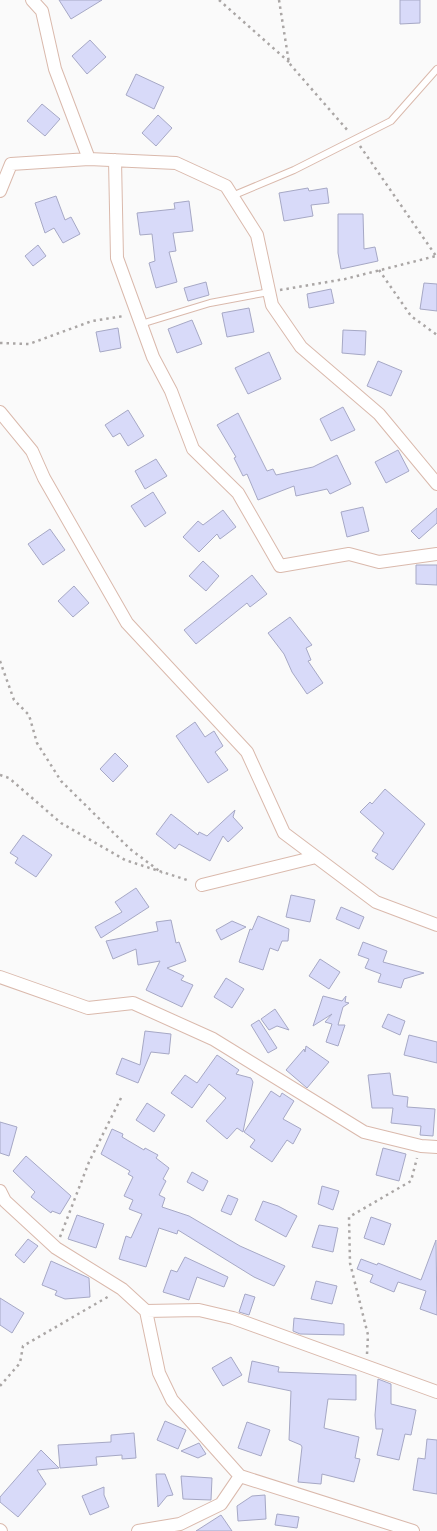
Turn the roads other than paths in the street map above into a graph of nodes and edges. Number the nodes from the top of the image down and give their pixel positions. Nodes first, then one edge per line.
1 (32, 0) edge
2 (437, 69) edge
3 (89, 159) junction
4 (116, 160) junction
5 (0, 191) edge
6 (232, 196) junction
7 (269, 292) junction
8 (139, 320) junction
9 (0, 412) edge
10 (437, 484) edge
11 (437, 554) edge
12 (316, 857) junction
13 (202, 885) road end
14 (437, 925) edge
15 (0, 977) edge
16 (437, 1147) edge
17 (0, 1191) edge
18 (146, 1311) junction
19 (437, 1392) edge
20 (240, 1476) junction
21 (138, 1531) edge
22 (414, 1531) edge

1 - 3 street
2 - 6 lane
3 - 4 street
3 - 5 street
4 - 6 street
4 - 8 street
6 - 7 street
7 - 8 lane
7 - 10 street
8 - 11 street
9 - 12 street
12 - 13 street
12 - 14 street
15 - 16 street
17 - 18 street
18 - 19 street
18 - 20 street
20 - 21 street
20 - 22 street

